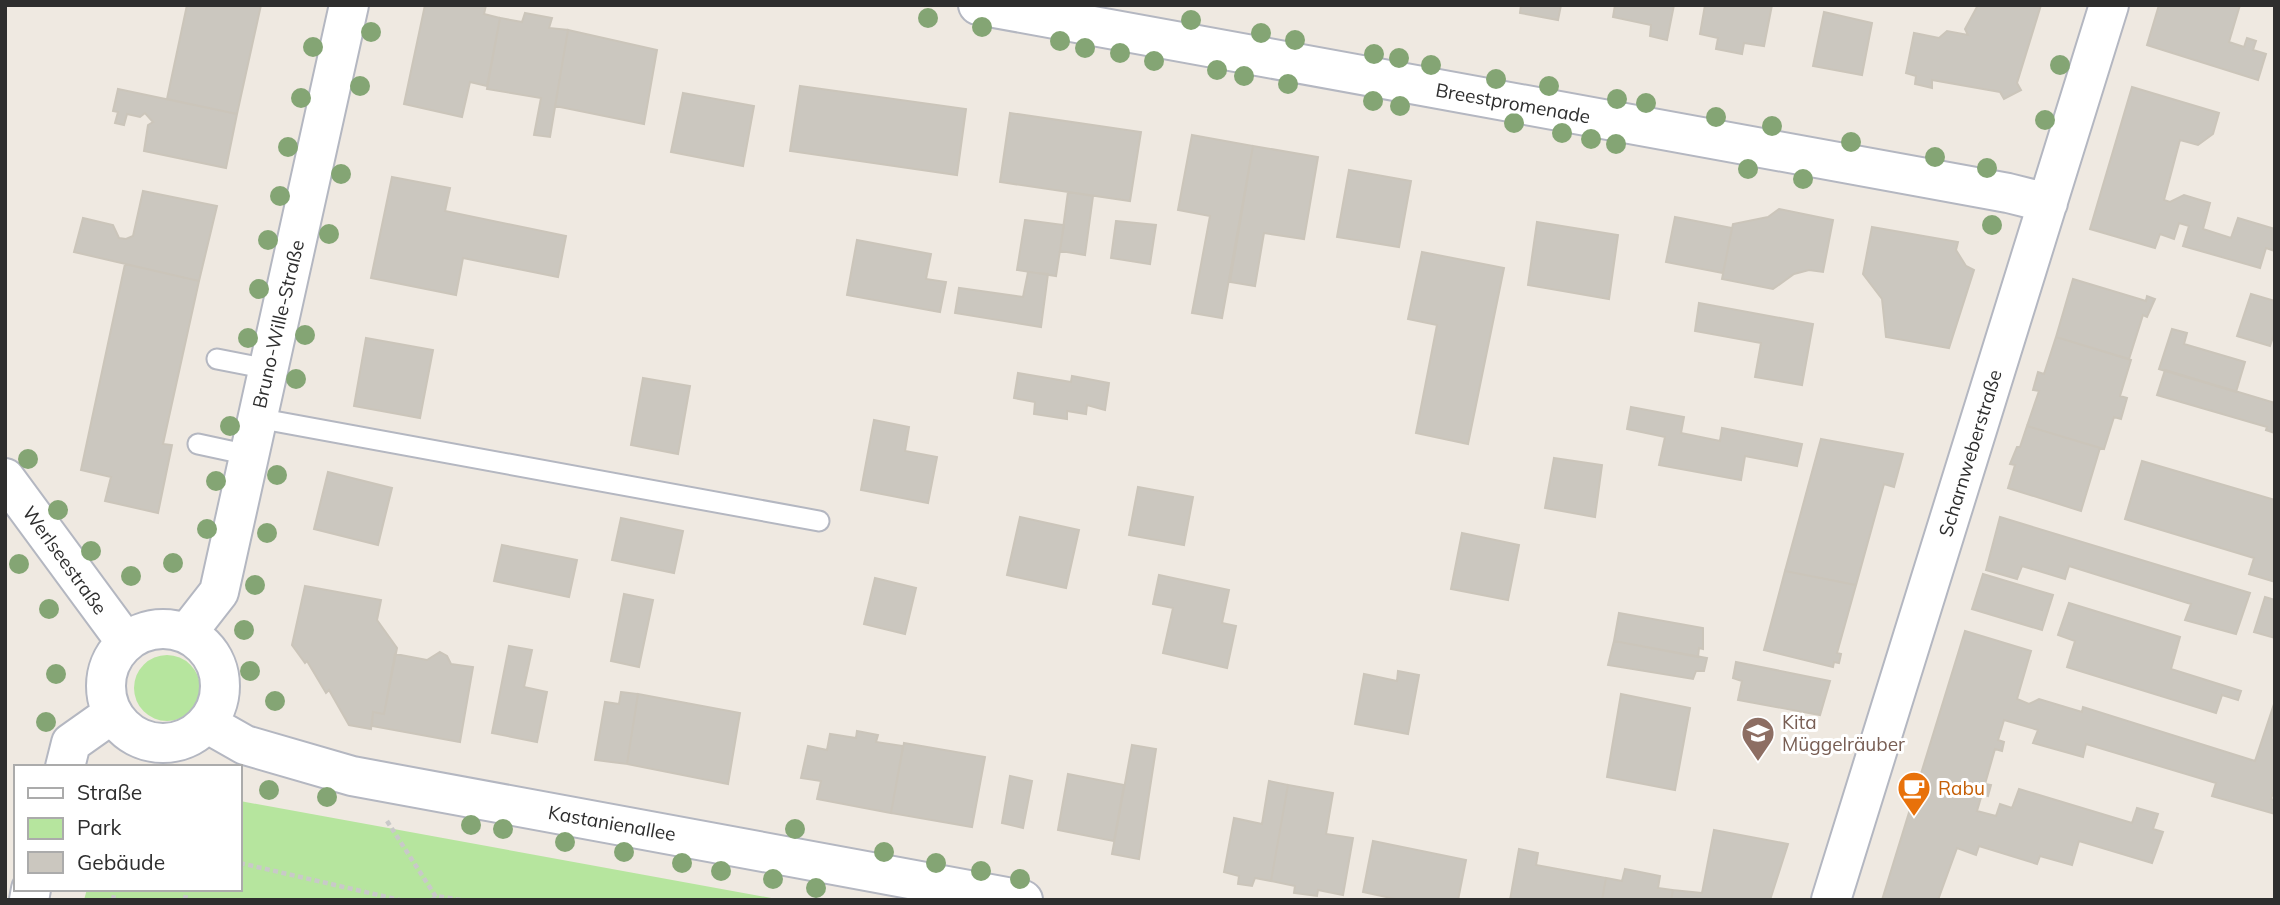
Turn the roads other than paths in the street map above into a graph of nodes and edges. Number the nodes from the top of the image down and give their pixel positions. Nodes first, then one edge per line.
1 (349, 5) edge
2 (978, 5) edge
3 (2109, 5) edge
4 (2048, 203) junction
5 (217, 359) dead end
6 (268, 369) junction
7 (257, 418) junction
8 (198, 444) dead end
9 (249, 455) junction
10 (5, 478) edge
11 (819, 521) dead end
12 (187, 633) junction
13 (125, 641) junction
14 (112, 714) junction
15 (208, 724) junction
16 (66, 765) edge
17 (1023, 900) edge
18 (1831, 900) edge

1 - 6 street, Bruno-Wille-Straße
2 - 4 street, Breestpromenade
3 - 4 street, Scharnweberstraße
4 - 18 street, Scharnweberstraße
5 - 6 lane
6 - 7 street, Bruno-Wille-Straße
7 - 9 street, Bruno-Wille-Straße
7 - 11 lane
8 - 9 lane
9 - 12 street, Bruno-Wille-Straße
10 - 13 street, Werlseestraße
12 - 13 street
12 - 15 street
13 - 14 street
14 - 15 street
14 - 16 street
15 - 17 street, Kastanienallee

